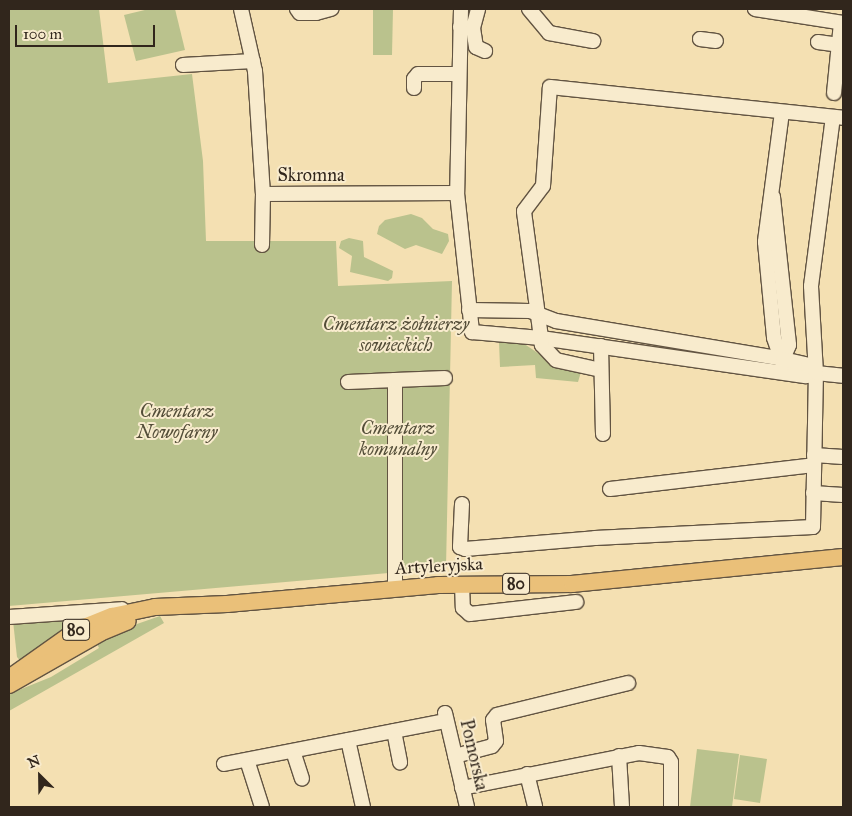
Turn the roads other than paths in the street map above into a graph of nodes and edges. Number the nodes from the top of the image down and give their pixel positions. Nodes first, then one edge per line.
1 (241, 9) edge
2 (297, 9) edge
3 (331, 9) edge
4 (461, 9) edge
5 (478, 9) edge
6 (529, 9) edge
7 (755, 9) edge
8 (842, 23) edge
9 (467, 27) junction
10 (700, 39) dead end
11 (593, 41) dead end
12 (716, 41) dead end
13 (818, 42) dead end
14 (839, 45) junction
15 (485, 51) dead end
16 (253, 61) junction
17 (183, 65) dead end
18 (460, 74) junction
19 (414, 88) dead end
20 (834, 93) dead end
21 (782, 112) junction
22 (838, 117) edge
23 (457, 193) junction
24 (263, 194) junction
25 (262, 245) dead end
26 (469, 310) junction
27 (539, 314) junction
28 (541, 338) junction
29 (601, 346) junction
30 (783, 366) junction
31 (602, 370) junction
32 (816, 372) junction
33 (843, 376) edge
34 (445, 378) dead end
35 (395, 380) junction
36 (348, 382) dead end
37 (603, 434) dead end
38 (843, 457) edge
39 (814, 460) junction
40 (610, 489) dead end
41 (813, 493) junction
42 (843, 495) edge
43 (462, 504) dead end
44 (843, 558) edge
45 (462, 584) junction
46 (395, 588) junction
47 (576, 602) dead end
48 (188, 606) junction
49 (155, 607) junction
50 (9, 617) edge
51 (9, 678) edge
52 (628, 683) dead end
53 (9, 685) edge
54 (394, 731) junction
55 (348, 740) junction
56 (292, 751) junction
57 (455, 756) junction
58 (618, 756) junction
59 (247, 760) junction
60 (400, 762) dead end
61 (224, 764) dead end
62 (527, 774) junction
63 (302, 779) dead end
64 (462, 788) junction
65 (262, 807) edge
66 (363, 807) edge
67 (467, 807) edge
68 (535, 807) edge
69 (622, 807) edge
70 (672, 807) edge

1 - 16 street, Skromna
2 - 3 street
4 - 9 street
5 - 9 street
6 - 11 street
7 - 8 street
8 - 14 street
9 - 15 street
9 - 18 street
10 - 12 street
13 - 14 street
14 - 20 street
16 - 17 street
16 - 24 street, Skromna
18 - 19 street
18 - 23 street
21 - 22 street
21 - 27 street
21 - 30 street
22 - 32 street
23 - 24 street, Skromna
23 - 26 street
24 - 25 street
26 - 27 street
26 - 28 street
27 - 28 street
27 - 30 street
28 - 29 street
28 - 31 street
29 - 30 street
29 - 31 street
30 - 32 street
31 - 37 street
32 - 33 street
32 - 39 street
34 - 35 street
35 - 36 street
35 - 46 street
38 - 39 street
39 - 40 street
39 - 41 street
41 - 42 street
41 - 43 street
44 - 45 main road, Artyleryjska / 80
45 - 46 main road, Artyleryjska / 80
45 - 47 street
46 - 48 main road, Artyleryjska / 80
48 - 49 main road, Artyleryjska
48 - 53 main road, 80
49 - 50 street
49 - 51 main road, 80
52 - 57 street
54 - 55 street
54 - 57 street, Pomorska
54 - 60 street
55 - 56 street
55 - 66 street
56 - 59 street
56 - 63 street
57 - 64 street, Pomorska
58 - 62 street
58 - 69 street
58 - 70 street
59 - 61 street
59 - 65 street
62 - 64 street
62 - 68 street
64 - 67 street, Pomorska

